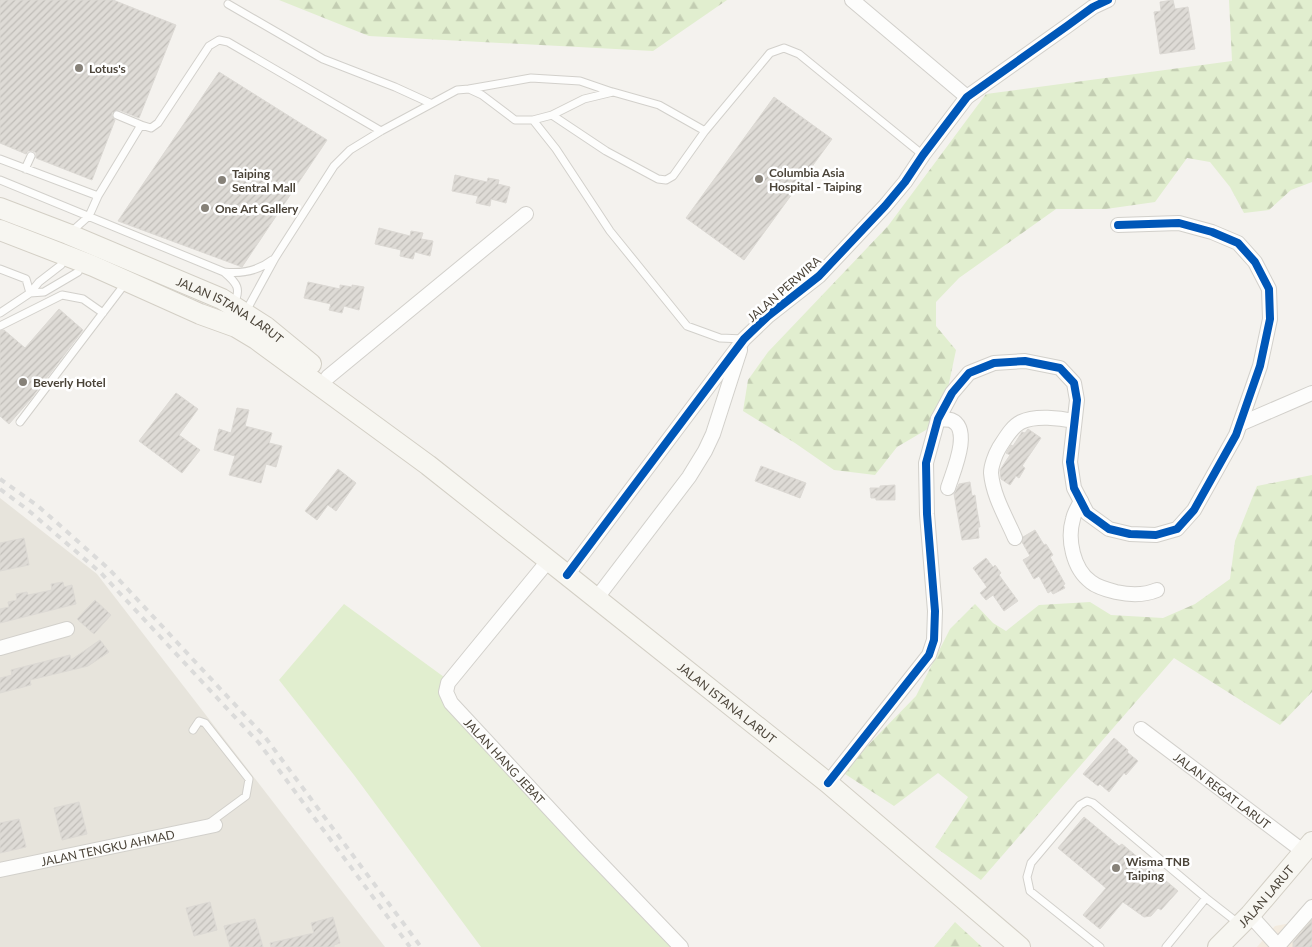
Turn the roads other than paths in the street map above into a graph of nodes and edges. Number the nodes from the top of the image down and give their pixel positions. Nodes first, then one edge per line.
1 (852, 0) edge
2 (1108, 0) edge
3 (228, 4) dead end
4 (468, 89) junction
5 (613, 92) junction
6 (967, 97) junction
7 (430, 103) junction
8 (117, 115) dead end
9 (552, 115) junction
10 (533, 120) junction
11 (141, 125) junction
12 (381, 131) junction
13 (706, 131) junction
14 (923, 155) junction
15 (31, 156) dead end
16 (0, 159) edge
17 (25, 169) junction
18 (0, 180) edge
19 (98, 196) junction
20 (0, 208) edge
21 (526, 214) dead end
22 (88, 216) junction
23 (1118, 225) dead end
24 (0, 230) edge
25 (68, 234) junction
26 (0, 240) edge
27 (275, 258) junction
28 (77, 268) junction
29 (0, 269) edge
30 (224, 272) junction
31 (121, 289) junction
32 (30, 294) junction
33 (0, 313) edge
34 (103, 313) junction
35 (200, 314) junction
36 (234, 317) junction
37 (0, 326) edge
38 (744, 339) junction
39 (328, 377) junction
40 (1312, 393) edge
41 (938, 419) junction
42 (1074, 421) junction
43 (20, 422) dead end
44 (1240, 424) junction
45 (428, 466) junction
46 (948, 488) dead end
47 (1081, 501) junction
48 (1015, 538) dead end
49 (548, 561) junction
50 (567, 575) junction
51 (1157, 590) dead end
52 (596, 599) junction
53 (67, 629) dead end
54 (0, 648) edge
55 (1141, 729) dead end
56 (193, 730) dead end
57 (828, 783) junction
58 (210, 827) joint
59 (1308, 847) edge
60 (0, 870) edge
61 (1206, 898) junction
62 (1312, 907) edge
63 (1245, 920) junction
64 (681, 947) edge
65 (1020, 947) edge
66 (1100, 947) edge
67 (1166, 947) edge
68 (1218, 947) edge
69 (1278, 947) edge

1 - 6 street
2 - 6 street, JALAN PERWIRA
3 - 7 lane
4 - 5 lane
4 - 7 lane
4 - 10 lane
5 - 9 lane
5 - 13 lane
6 - 14 street, JALAN PERWIRA
7 - 12 lane
8 - 11 lane
9 - 10 lane
9 - 13 lane
10 - 38 lane
11 - 12 lane
11 - 19 lane
12 - 27 lane
13 - 14 lane
14 - 38 street, JALAN PERWIRA
15 - 17 lane
16 - 17 lane
17 - 19 lane
18 - 22 lane
19 - 22 lane
20 - 25 main road, JALAN ISTANA LARUT
21 - 39 street
22 - 25 lane
22 - 30 lane
23 - 44 street
24 - 28 main road, JALAN ISTANA LARUT
25 - 36 main road, JALAN ISTANA LARUT
26 - 28 main road, JALAN ISTANA LARUT
27 - 30 lane
27 - 36 lane
28 - 31 main road, JALAN ISTANA LARUT
28 - 32 lane
28 - 32 lane
28 - 35 main road, JALAN ISTANA LARUT
29 - 32 lane
30 - 36 lane
31 - 34 lane
31 - 35 main road, JALAN ISTANA LARUT
32 - 33 lane
34 - 37 lane
34 - 43 lane
35 - 36 main road, JALAN ISTANA LARUT
36 - 39 main road, JALAN ISTANA LARUT
36 - 45 main road, JALAN ISTANA LARUT
38 - 50 street, JALAN PERWIRA
38 - 52 street, JALAN PERWIRA
39 - 45 main road, JALAN ISTANA LARUT
40 - 44 street
41 - 42 street
41 - 46 street
41 - 57 street
42 - 47 street
42 - 48 street
44 - 47 street
45 - 49 main road, JALAN ISTANA LARUT
47 - 51 street
49 - 50 main road, JALAN ISTANA LARUT
49 - 64 street, JALAN HANG JEBAT
50 - 52 main road, JALAN ISTANA LARUT
52 - 57 main road, JALAN ISTANA LARUT
53 - 54 street
55 - 59 street, JALAN REGAT LARUT
56 - 58 lane
57 - 65 main road, JALAN ISTANA LARUT
58 - 60 street, JALAN TENGKU AHMAD
59 - 63 main road, JALAN LARUT
61 - 63 lane
61 - 66 lane
61 - 67 lane
62 - 69 street
63 - 68 main road, JALAN LARUT
63 - 69 street

